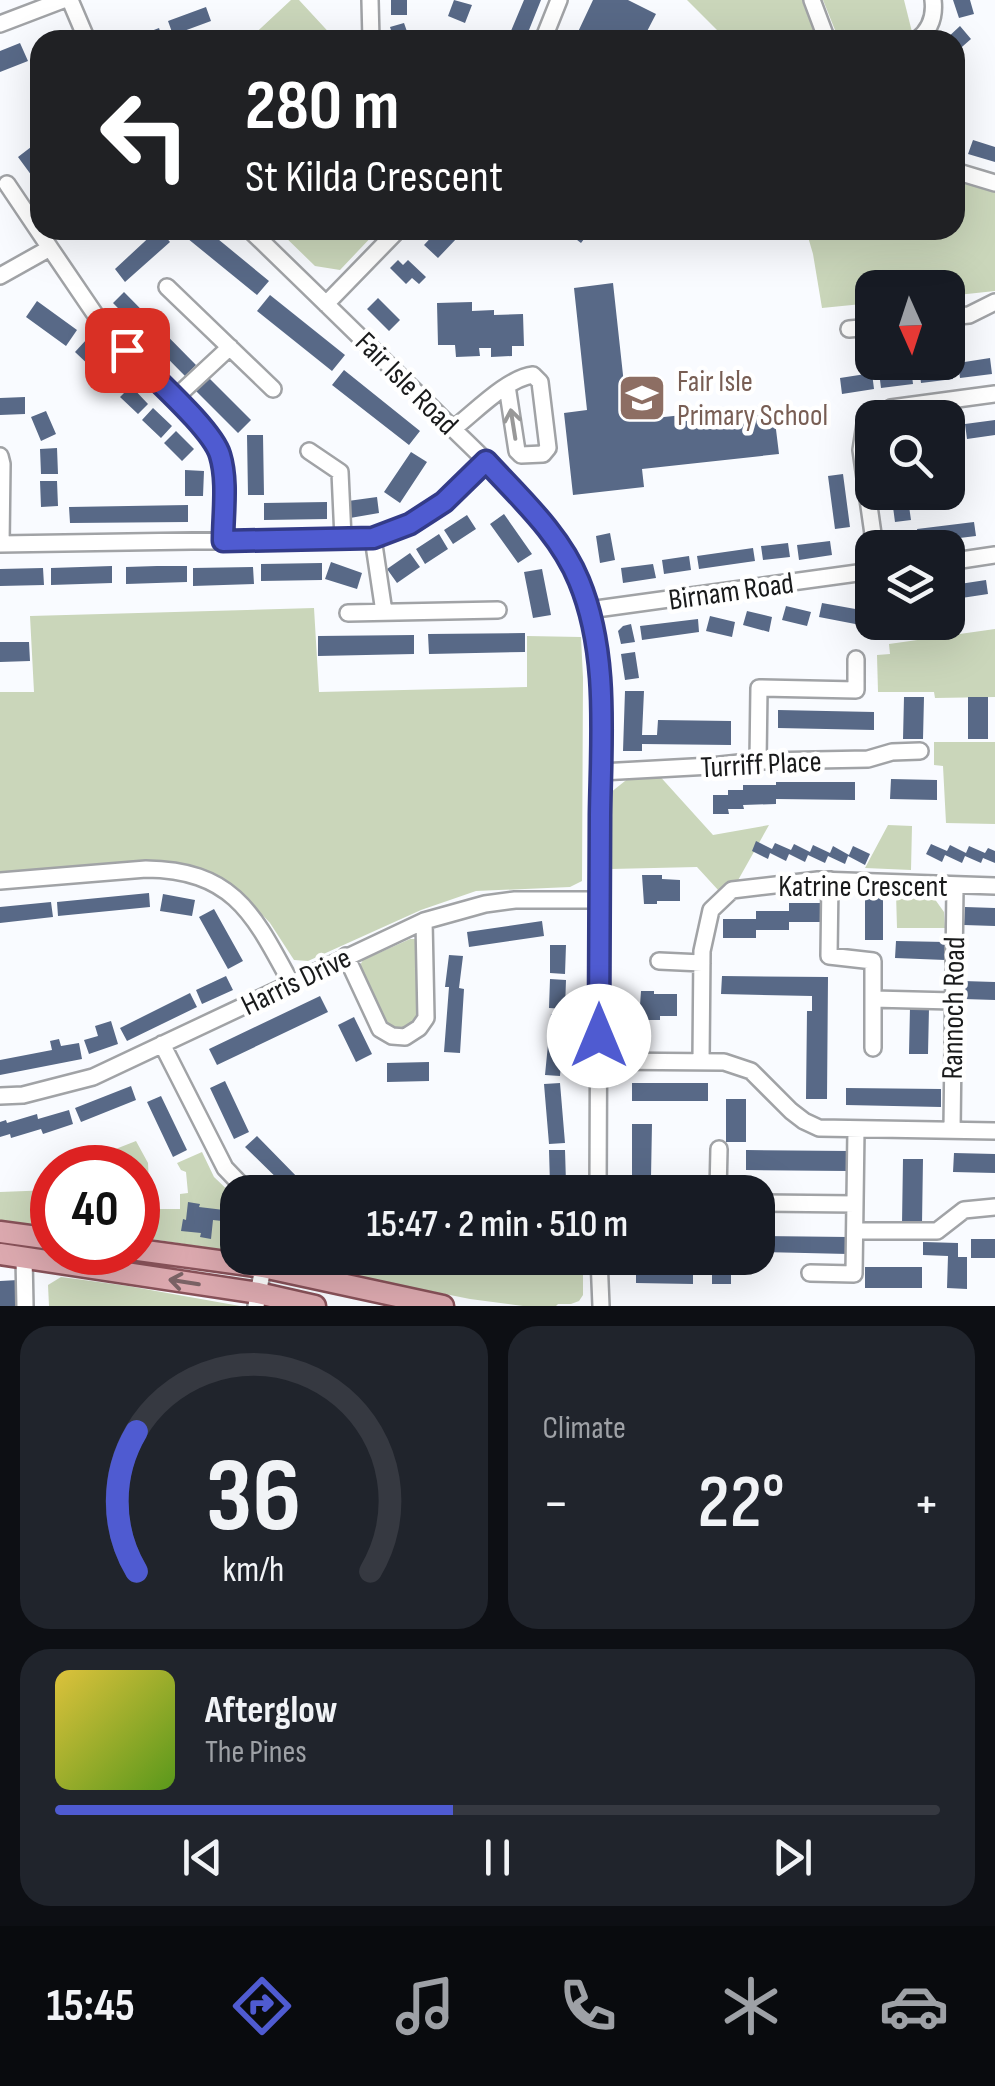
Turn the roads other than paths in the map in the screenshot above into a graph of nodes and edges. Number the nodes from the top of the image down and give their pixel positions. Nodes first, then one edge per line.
1 (66, 0) edge
2 (370, 0) edge
3 (559, 0) edge
4 (812, 0) edge
5 (933, 0) edge
6 (0, 24) edge
7 (82, 30) edge
8 (370, 30) edge
9 (547, 30) edge
10 (823, 30) edge
11 (926, 30) edge
12 (965, 174) edge
13 (995, 183) edge
14 (7, 184) dead end
15 (30, 218) edge
16 (45, 240) edge
17 (260, 240) edge
18 (388, 240) edge
19 (50, 248) junction
20 (0, 276) edge
21 (167, 287) dead end
22 (995, 302) edge
23 (326, 304) junction
24 (965, 316) edge
25 (855, 328) edge
26 (849, 329) dead end
27 (230, 347) junction
28 (507, 386) junction
29 (273, 388) dead end
30 (995, 394) edge
31 (174, 399) junction
32 (950, 400) edge
33 (454, 429) junction
34 (308, 451) dead end
35 (0, 456) edge
36 (486, 461) junction
37 (344, 538) junction
38 (373, 538) junction
39 (223, 541) junction
40 (1, 544) edge
41 (995, 555) edge
42 (965, 559) edge
43 (855, 574) edge
44 (498, 610) dead end
45 (589, 610) junction
46 (384, 612) junction
47 (348, 613) dead end
48 (856, 659) dead end
49 (920, 752) dead end
50 (758, 761) junction
51 (600, 772) junction
52 (0, 880) edge
53 (830, 880) junction
54 (955, 886) junction
55 (995, 886) edge
56 (600, 900) junction
57 (424, 921) junction
58 (346, 956) junction
59 (659, 961) dead end
60 (702, 963) junction
61 (291, 983) junction
62 (874, 999) junction
63 (953, 1001) junction
64 (162, 1044) junction
65 (873, 1048) dead end
66 (599, 1061) junction
67 (701, 1061) junction
68 (0, 1096) edge
69 (856, 1129) junction
70 (952, 1130) junction
71 (995, 1131) edge
72 (719, 1148) dead end
73 (232, 1175) edge
74 (598, 1175) edge
75 (718, 1175) edge
76 (775, 1204) edge
77 (855, 1204) junction
78 (995, 1207) edge
79 (855, 1231) junction
80 (0, 1232) edge
81 (30, 1236) edge
82 (160, 1253) edge
83 (0, 1254) edge
84 (24, 1258) junction
85 (220, 1261) edge
86 (810, 1273) dead end
87 (300, 1275) edge
88 (600, 1275) edge
89 (257, 1299) edge
90 (25, 1306) edge
91 (314, 1306) edge
92 (444, 1306) edge
93 (601, 1306) edge

1 - 6 street
1 - 7 street
2 - 8 street
3 - 9 street
4 - 10 street
5 - 11 street
12 - 13 street
14 - 15 street
16 - 19 street
17 - 23 street, Fair Isle Road
18 - 23 street
19 - 20 street
19 - 31 street
21 - 27 street
22 - 24 street
23 - 33 street, Fair Isle Road
25 - 26 street
27 - 29 street
27 - 31 street
28 -> 28 street
28 - 33 street
30 - 32 street
31 - 39 street
33 - 36 street, Fair Isle Road
34 - 37 street
35 - 40 street
36 - 38 street
36 - 45 street, Fair Isle Road
37 - 38 street
37 - 39 street
38 - 46 street
39 - 40 street
41 - 42 street
43 - 45 street, Birnam Road
44 - 46 street
45 - 51 street, Fair Isle Road
46 - 47 street
48 - 50 street
49 - 50 street, Turriff Place
50 - 51 street, Turriff Place
51 - 56 street, Fair Isle Road
52 - 61 street
53 - 54 street, Katrine Crescent
53 - 60 street, Katrine Crescent
53 - 62 street
54 - 55 street, Katrine Crescent
54 - 63 street, Rannoch Road
56 - 57 street, Harris Drive
56 - 66 street, Fair Isle Road
57 - 58 street, Harris Drive
57 - 58 street
58 - 61 street, Harris Drive
59 - 60 street
60 - 67 street, Katrine Crescent
61 - 64 street, Harris Drive
62 - 63 street
62 - 65 street
63 - 70 street, Rannoch Road
64 - 68 street, Harris Drive
64 - 73 street
66 - 67 street
66 - 74 street, Fair Isle Road
67 - 69 street
69 - 70 street
69 - 77 street
70 - 71 street
72 - 75 street
76 - 77 street
77 - 79 street
78 - 79 street
79 - 86 street
80 - 81 main road
82 - 85 main road
83 - 84 main road
89 -> 84 main road
84 - 90 street
87 - 92 main road
88 - 93 street
89 - 91 main road

